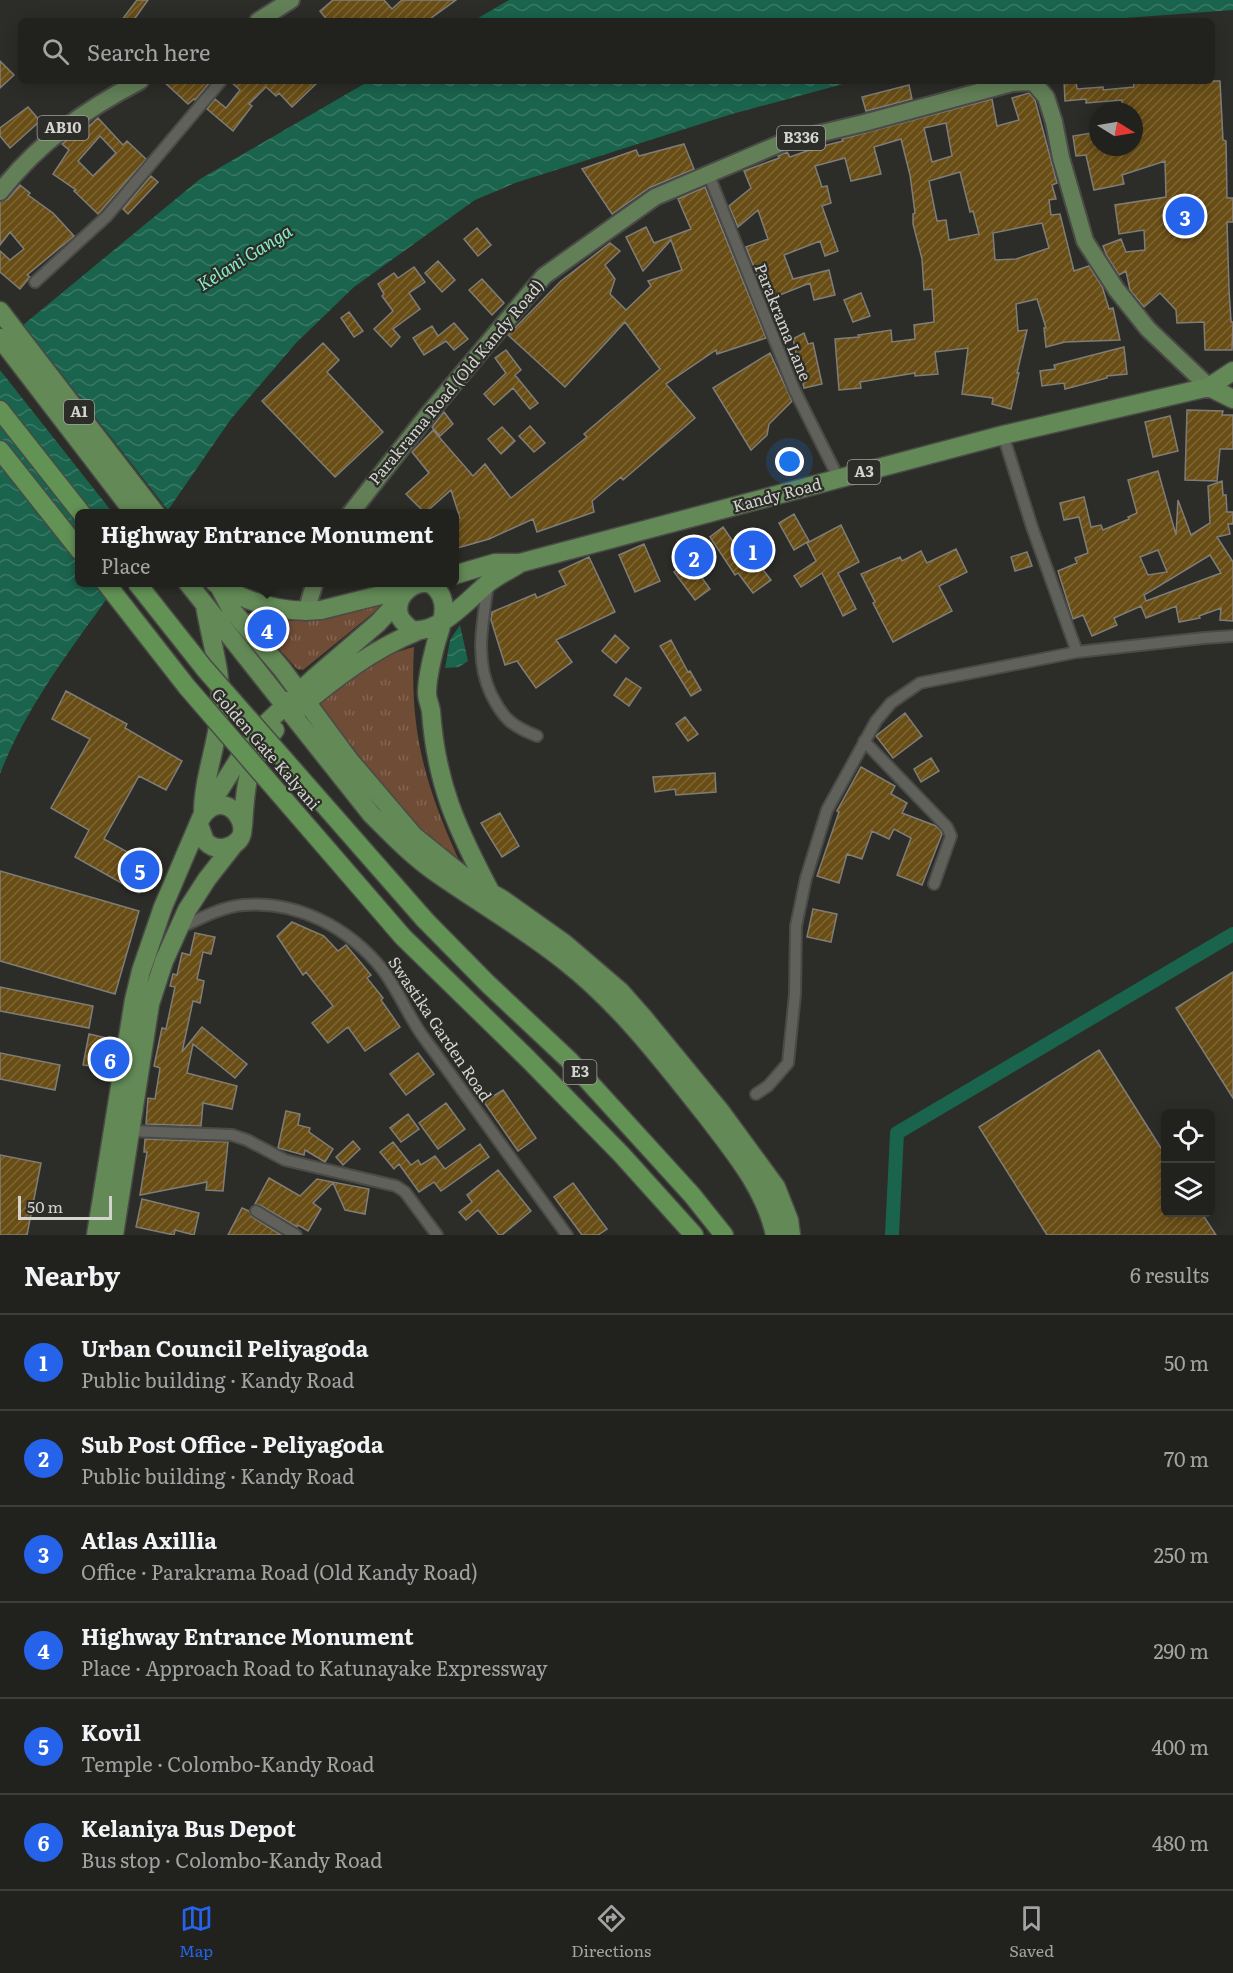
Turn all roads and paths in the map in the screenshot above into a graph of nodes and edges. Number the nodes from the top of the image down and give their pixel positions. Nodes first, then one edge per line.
1 (291, 0) edge
2 (263, 18) edge
3 (277, 18) edge
4 (135, 84) edge
5 (218, 84) edge
6 (1005, 84) edge
7 (1035, 84) edge
8 (708, 173) junction
9 (0, 192) edge
10 (35, 282) dead end
11 (0, 311) edge
12 (0, 338) edge
13 (1233, 371) edge
14 (1209, 387) junction
15 (1233, 399) edge
16 (0, 410) edge
17 (1004, 435) junction
18 (0, 450) edge
19 (839, 479) junction
20 (79, 509) edge
21 (132, 509) edge
22 (153, 509) edge
23 (353, 509) edge
24 (75, 545) edge
25 (520, 563) junction
26 (459, 574) edge
27 (488, 583) junction
28 (109, 587) edge
29 (140, 587) edge
30 (191, 587) edge
31 (218, 587) edge
32 (224, 587) edge
33 (314, 587) edge
34 (412, 587) edge
35 (435, 587) edge
36 (406, 592) junction
37 (204, 605) junction
38 (306, 612) junction
39 (443, 619) junction
40 (418, 631) junction
41 (1233, 636) edge
42 (1077, 651) junction
43 (537, 736) dead end
44 (864, 741) junction
45 (201, 820) junction
46 (240, 835) junction
47 (934, 884) dead end
48 (492, 895) junction
49 (176, 930) junction
50 (756, 1094) dead end
51 (131, 1131) junction
52 (256, 1211) dead end
53 (96, 1235) edge
54 (114, 1235) edge
55 (296, 1235) edge
56 (437, 1235) edge
57 (567, 1235) edge
58 (694, 1235) edge
59 (724, 1235) edge
60 (775, 1235) edge
61 (791, 1235) edge

1 - 2 main road
1 - 3 street
4 - 9 main road, AB10
5 - 10 street
6 - 8 main road, Parakrama Road (Old Kandy Road) / B336
7 - 14 main road, Parakrama Road (Old Kandy Road) / B336
8 - 19 street, Parakrama Lane
8 - 23 main road, Parakrama Road (Old Kandy Road) / B336
11 - 22 highway, A1
12 - 21 highway, A1
13 - 14 highway, Kandy Road / A3
14 - 15 highway
14 - 17 highway, Kandy Road / A3
16 - 20 highway
17 - 19 highway, Kandy Road / A3
17 - 42 street
18 - 24 highway
19 - 25 highway, Kandy Road / A3
25 - 26 highway, Kandy Road / A3
25 - 27 highway, Kandy Road / A3
27 - 39 highway, Kandy Road / A3
27 - 43 street
28 - 58 highway, Golden Gate Kalyani / E3, bridge
29 - 59 highway, Golden Gate Kalyani / E3, bridge
30 - 37 highway
31 - 48 highway
32 - 38 highway
33 - 38 main road
34 - 36 highway
35 - 39 highway
36 - 38 highway
36 - 40 highway
36 - 45 highway
37 - 45 highway
37 - 60 highway
39 - 40 highway
39 - 48 highway
40 - 46 highway
41 - 42 street
42 - 44 street
44 - 47 street
44 - 50 street
45 - 46 highway
45 - 46 highway
45 - 53 highway
46 - 49 highway
48 - 61 highway
49 - 51 highway
49 - 57 street, Swastika Garden Road
51 - 54 highway
51 - 56 street
52 - 55 street

